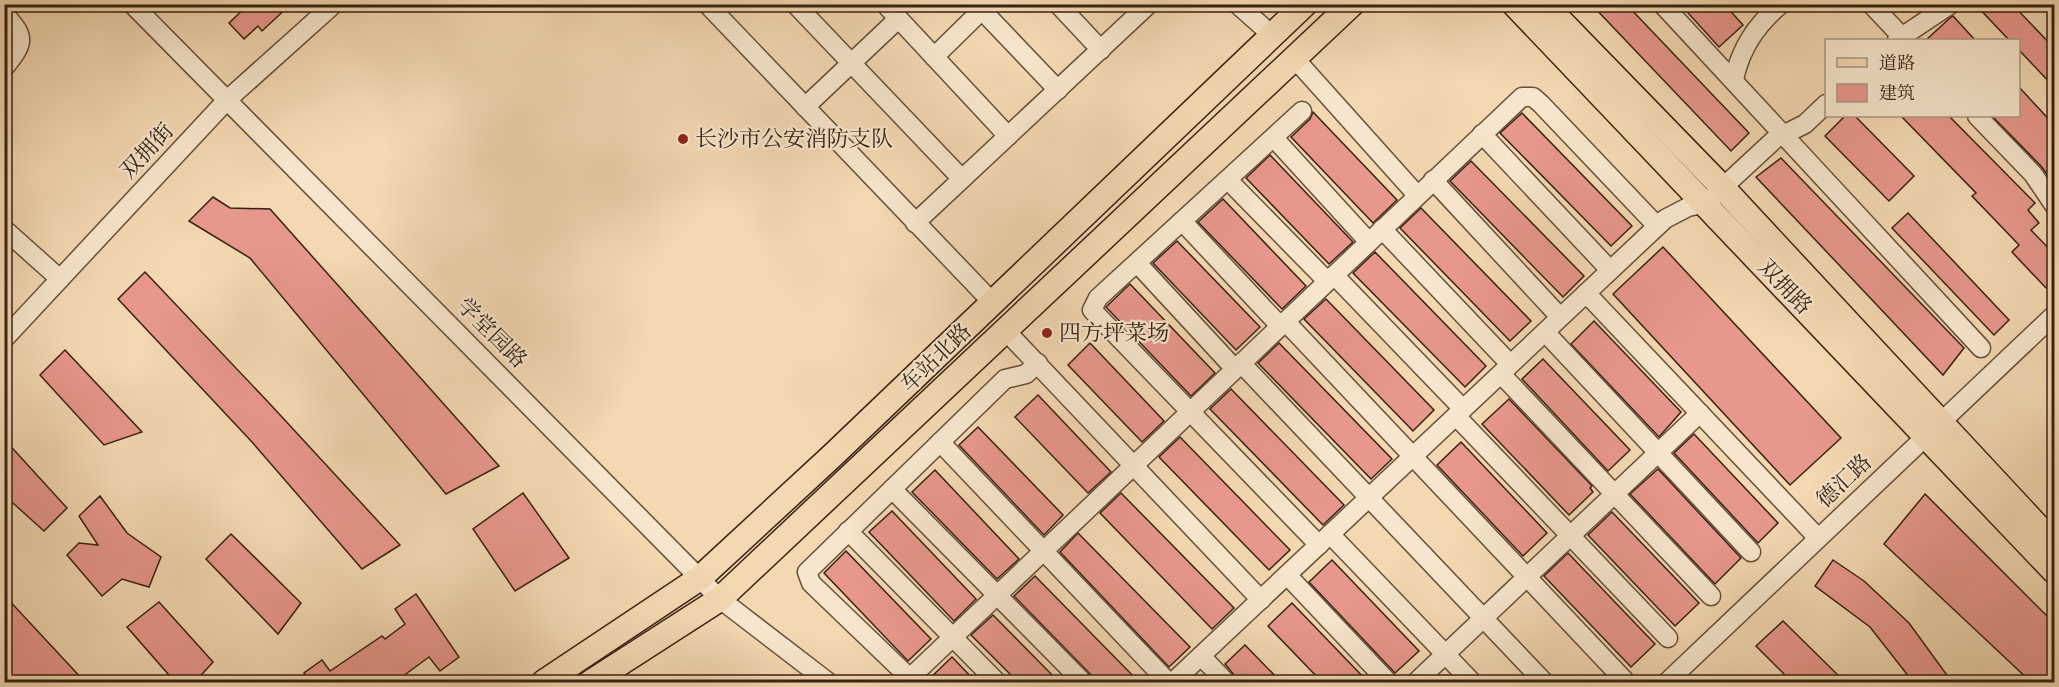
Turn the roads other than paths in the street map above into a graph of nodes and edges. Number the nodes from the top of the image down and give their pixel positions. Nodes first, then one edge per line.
1 (132, 4) edge
2 (334, 4) edge
3 (707, 4) edge
4 (795, 4) edge
5 (885, 4) edge
6 (1058, 4) edge
7 (1237, 4) edge
8 (1305, 4) edge
9 (1352, 4) edge
10 (1514, 4) edge
11 (1544, 4) edge
12 (1662, 4) edge
13 (1871, 4) edge
14 (1951, 4) edge
15 (1143, 6) edge
16 (982, 7) edge
17 (1769, 8) edge
18 (4, 14) edge
19 (898, 19) junction
20 (1272, 35) junction
21 (1901, 39) edge
22 (1101, 50) junction
23 (934, 57) junction
24 (1296, 60) junction
25 (851, 63) junction
26 (4, 68) edge
27 (1734, 79) junction
28 (1058, 90) junction
29 (227, 100) junction
30 (1825, 106) edge
31 (805, 107) junction
32 (1302, 111) dead end
33 (1978, 117) edge
34 (1482, 134) junction
35 (1783, 134) junction
36 (1008, 136) junction
37 (1274, 138) junction
38 (962, 179) junction
39 (1228, 180) junction
40 (1433, 180) junction
41 (1418, 195) junction
42 (1714, 195) junction
43 (2055, 205) edge
44 (1182, 221) junction
45 (915, 223) junction
46 (1657, 226) junction
47 (4, 229) edge
48 (1375, 235) junction
49 (1137, 263) junction
50 (1610, 270) junction
51 (1330, 278) junction
52 (60, 279) junction
53 (1586, 293) junction
54 (993, 303) junction
55 (2055, 315) edge
56 (1560, 317) junction
57 (1283, 324) junction
58 (1005, 330) junction
59 (1545, 332) junction
60 (4, 339) edge
61 (1982, 348) dead end
62 (1038, 363) junction
63 (1238, 366) junction
64 (1506, 369) junction
65 (1190, 412) junction
66 (1459, 413) junction
67 (1700, 413) junction
68 (1934, 430) junction
69 (940, 442) junction
70 (1658, 453) junction
71 (1413, 456) junction
72 (1134, 465) junction
73 (892, 489) junction
74 (1613, 496) junction
75 (1369, 498) junction
76 (848, 531) junction
77 (1570, 536) junction
78 (1818, 538) junction
79 (1324, 540) junction
80 (2055, 544) edge
81 (1043, 551) junction
82 (1751, 552) dead end
83 (2055, 571) edge
84 (1287, 575) junction
85 (1527, 577) junction
86 (700, 578) junction
87 (997, 595) junction
88 (1711, 596) dead end
89 (720, 599) junction
90 (1261, 600) junction
91 (1483, 618) junction
92 (953, 637) junction
93 (1668, 638) dead end
94 (1445, 655) junction
95 (1201, 656) junction
96 (914, 678) edge
97 (544, 682) edge
98 (591, 682) edge
99 (828, 682) edge
100 (997, 682) edge
101 (1083, 682) edge
102 (1168, 682) edge
103 (1173, 682) edge
104 (1226, 682) edge
105 (1388, 682) edge
106 (1416, 682) edge
107 (1472, 682) edge
108 (1544, 682) edge
109 (1626, 682) edge
110 (1667, 682) edge

1 - 29 street, 学堂园路
2 - 29 street, 双拥街
3 - 31 street
4 - 25 street
5 - 19 street
6 - 22 street
7 - 20 street
8 - 20 main road, 车站北路
9 - 24 main road, 车站北路
10 - 42 main road, 双拥路
11 - 42 main road, 双拥路
12 - 27 street
13 - 21 street
14 - 21 street
15 - 22 street
16 - 23 street
16 - 28 street
17 - 27 street
18 - 26 street
19 - 23 street
19 - 25 street
20 - 54 main road, 车站北路
22 - 28 street
23 - 36 street
24 - 41 street
24 - 58 main road, 车站北路
25 - 31 street
25 - 38 street
27 - 35 street
28 - 36 street
29 - 52 street, 双拥街
29 - 86 street, 学堂园路
30 - 35 street
31 - 45 street
32 - 37 street
33 - 43 street
34 - 40 street
34 - 46 street
34 - 50 street
35 - 42 street
35 - 61 street
36 - 38 street
37 - 39 street
37 - 48 street
38 - 45 street
39 - 44 street
39 - 51 street
40 - 41 street
40 - 56 street
41 - 48 street
42 - 46 street
42 - 68 main road, 双拥路
44 - 49 street
44 - 57 street
45 - 54 street
46 - 50 street
47 - 52 street
48 - 51 street
48 - 64 street
49 - 63 street
49 - 65 street
50 - 53 street
51 - 57 street
51 - 66 street
52 - 60 street, 双拥街
53 - 56 street
53 - 67 street
54 - 86 main road, 车站北路
55 - 68 street, 德汇路
56 - 59 street
57 - 63 street
57 - 71 street
58 - 62 street
58 - 89 main road, 车站北路
59 - 64 street
59 - 70 street
62 - 69 street
62 - 72 street
63 - 65 street
63 - 75 street
64 - 66 street
64 - 74 street
65 - 72 street
65 - 79 street
66 - 71 street
66 - 77 street
67 - 70 street
67 - 78 street
68 - 78 street, 德汇路
68 - 80 main road, 双拥路
68 - 83 main road, 双拥路
69 - 73 street
69 - 81 street
70 - 74 street
70 - 82 street
71 - 75 street
71 - 85 street
72 - 81 street
72 - 90 street
73 - 76 street
73 - 87 street
74 - 77 street
74 - 88 street
75 - 79 street
75 - 91 street
76 - 92 street
76 - 96 street
77 - 85 street
77 - 93 street
78 - 110 street, 德汇路
79 - 84 street
79 - 94 street
81 - 87 street
81 - 102 street
84 - 90 street
84 - 105 street
85 - 91 street
85 - 109 street
86 - 89 street, 学堂园路
86 - 97 main road, 车站北路
87 - 92 street
87 - 101 street
89 - 98 main road, 车站北路
89 - 99 street, 学堂园路
90 - 95 street
91 - 94 street
91 - 108 street
92 - 96 street
92 - 100 street
94 - 106 street
94 - 107 street
95 - 103 street
95 - 104 street

